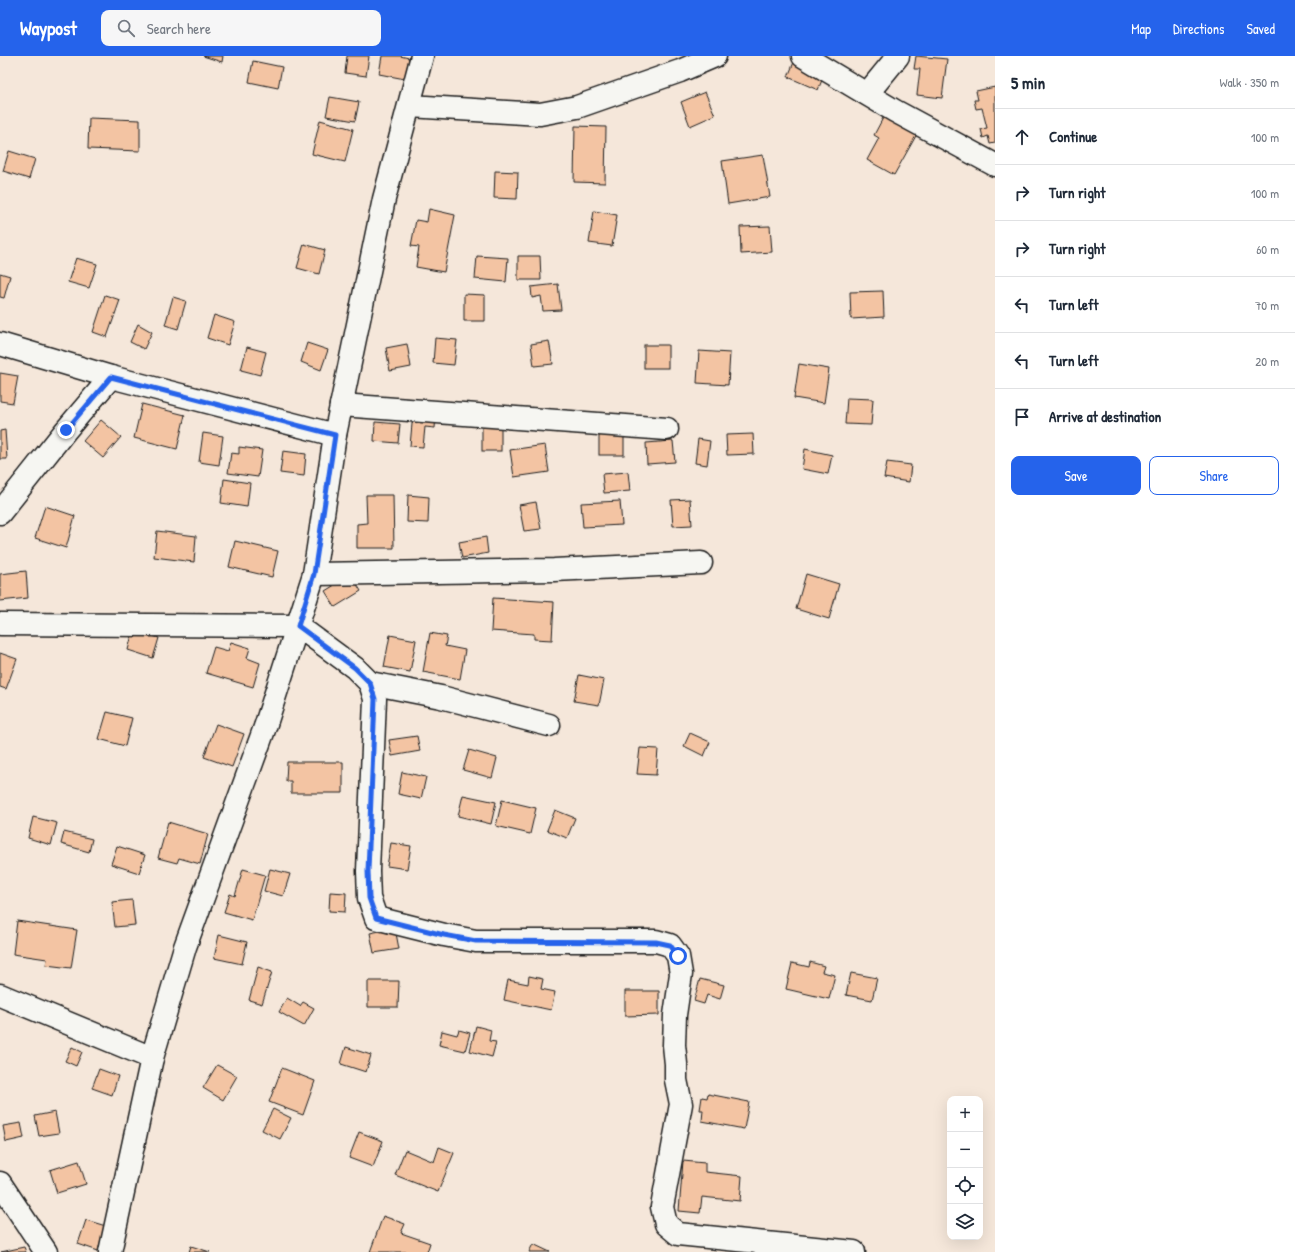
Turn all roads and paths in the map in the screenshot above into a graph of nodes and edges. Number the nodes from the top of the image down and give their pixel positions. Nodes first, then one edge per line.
1 (422, 56) edge
2 (715, 56) edge
3 (803, 56) edge
4 (898, 56) edge
5 (868, 94) junction
6 (410, 106) junction
7 (995, 165) edge
8 (0, 344) edge
9 (111, 377) junction
10 (341, 405) junction
11 (667, 428) dead end
12 (335, 435) junction
13 (0, 513) edge
14 (701, 563) dead end
15 (314, 574) junction
16 (0, 624) edge
17 (298, 626) junction
18 (370, 683) junction
19 (549, 725) dead end
20 (0, 996) edge
21 (152, 1058) junction
22 (0, 1182) edge
23 (46, 1252) edge
24 (110, 1252) edge
25 (854, 1252) edge

1 - 6 street
2 - 6 street
3 - 5 street
4 - 5 street
5 - 7 street
6 - 10 street
8 - 9 street
9 - 12 street
9 - 13 street
10 - 11 street
10 - 12 street
12 - 15 street
14 - 15 street
15 - 17 street
16 - 17 street
17 - 18 street
17 - 21 street
18 - 19 street
18 - 25 street
20 - 21 street
21 - 24 street
22 - 23 street

